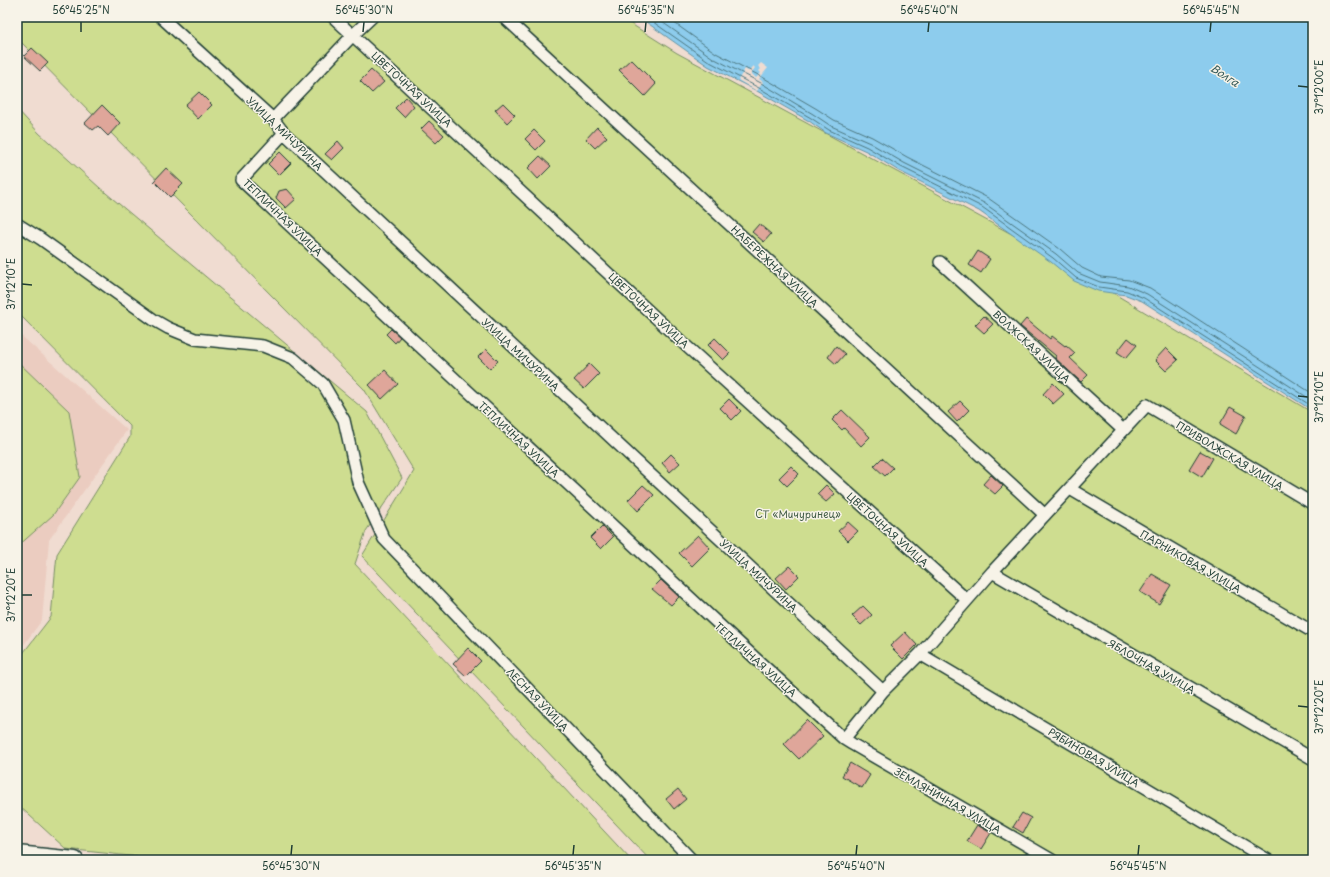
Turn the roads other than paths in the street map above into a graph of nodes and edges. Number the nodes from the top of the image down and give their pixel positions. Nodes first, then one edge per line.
1 (160, 17) edge
2 (333, 17) edge
3 (372, 17) edge
4 (504, 17) edge
5 (353, 35) junction
6 (273, 119) junction
7 (284, 133) junction
8 (17, 224) edge
9 (940, 262) dead end
10 (1123, 430) junction
11 (1070, 489) junction
12 (1313, 504) edge
13 (1044, 515) junction
14 (992, 572) junction
15 (967, 600) junction
16 (1313, 632) edge
17 (920, 654) junction
18 (883, 692) junction
19 (844, 739) junction
20 (1313, 759) edge
21 (17, 854) edge
22 (75, 860) edge
23 (692, 860) edge
24 (1052, 860) edge
25 (1268, 860) edge

1 - 6 street, УЛИЦА МИЧУРИНА
2 - 5 street, ЦВЕТОЧНАЯ УЛИЦА
3 - 5 street
4 - 13 street, НАБЕРЕЖНАЯ УЛИЦА
5 - 6 street
5 - 15 street, ЦВЕТОЧНАЯ УЛИЦА
6 - 7 street, УЛИЦА МИЧУРИНА
7 - 18 street, УЛИЦА МИЧУРИНА
7 - 19 street, ТЕПЛИЧНАЯ УЛИЦА
8 - 23 street, ЛЕСНАЯ УЛИЦА
9 - 10 street, ВОЛЖСКАЯ УЛИЦА
10 - 11 street
10 - 12 street, ПРИВОЛЖСКАЯ УЛИЦА
11 - 13 street
11 - 16 street, ПАРНИКОВАЯ УЛИЦА
13 - 14 street
14 - 15 street
14 - 20 street, ЯБЛОЧНАЯ УЛИЦА
15 - 17 street
17 - 18 street
17 - 25 street, РЯБИНОВАЯ УЛИЦА
18 - 19 street
19 - 24 street, ЗЕМЛЯНИЧНАЯ УЛИЦА
21 - 22 street

